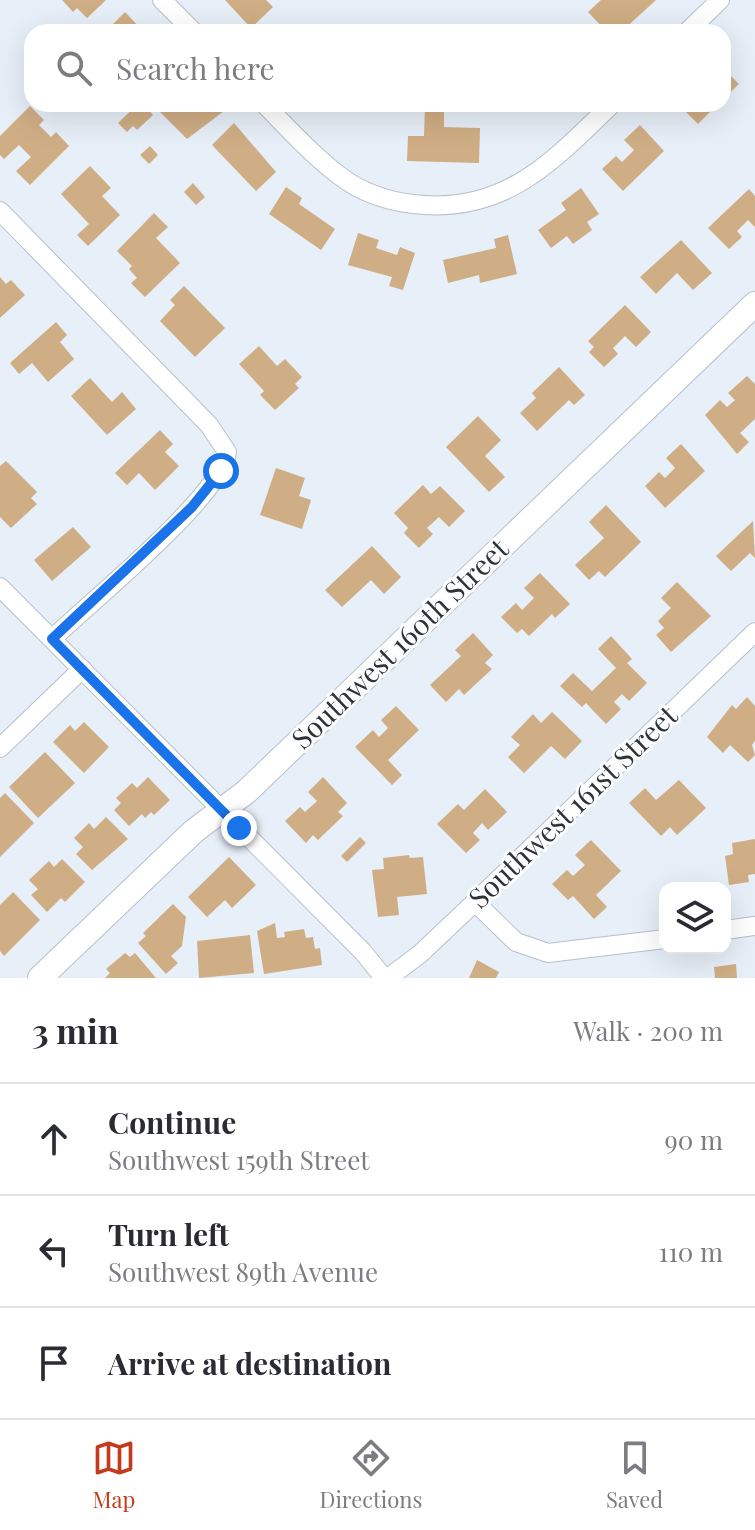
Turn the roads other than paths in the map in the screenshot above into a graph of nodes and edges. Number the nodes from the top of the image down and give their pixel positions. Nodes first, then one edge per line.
1 (162, 0) edge
2 (720, 0) edge
3 (186, 24) edge
4 (695, 24) edge
5 (272, 112) edge
6 (604, 112) edge
7 (0, 211) edge
8 (755, 304) edge
9 (0, 587) edge
10 (755, 632) edge
11 (52, 639) junction
12 (82, 669) junction
13 (0, 748) edge
14 (221, 810) junction
15 (475, 902) junction
16 (755, 926) edge
17 (731, 929) edge
18 (659, 940) edge
19 (40, 978) edge
20 (386, 978) edge

1 - 3 street
2 - 4 street
5 - 6 street
7 - 11 street
8 - 14 street, Southwest 160th Street
9 - 11 street
10 - 15 street, Southwest 161st Street
11 - 12 street
12 - 13 street
12 - 14 street
14 - 19 street, Southwest 160th Street
14 - 20 street
15 - 18 street
15 - 20 street, Southwest 161st Street
16 - 17 street

